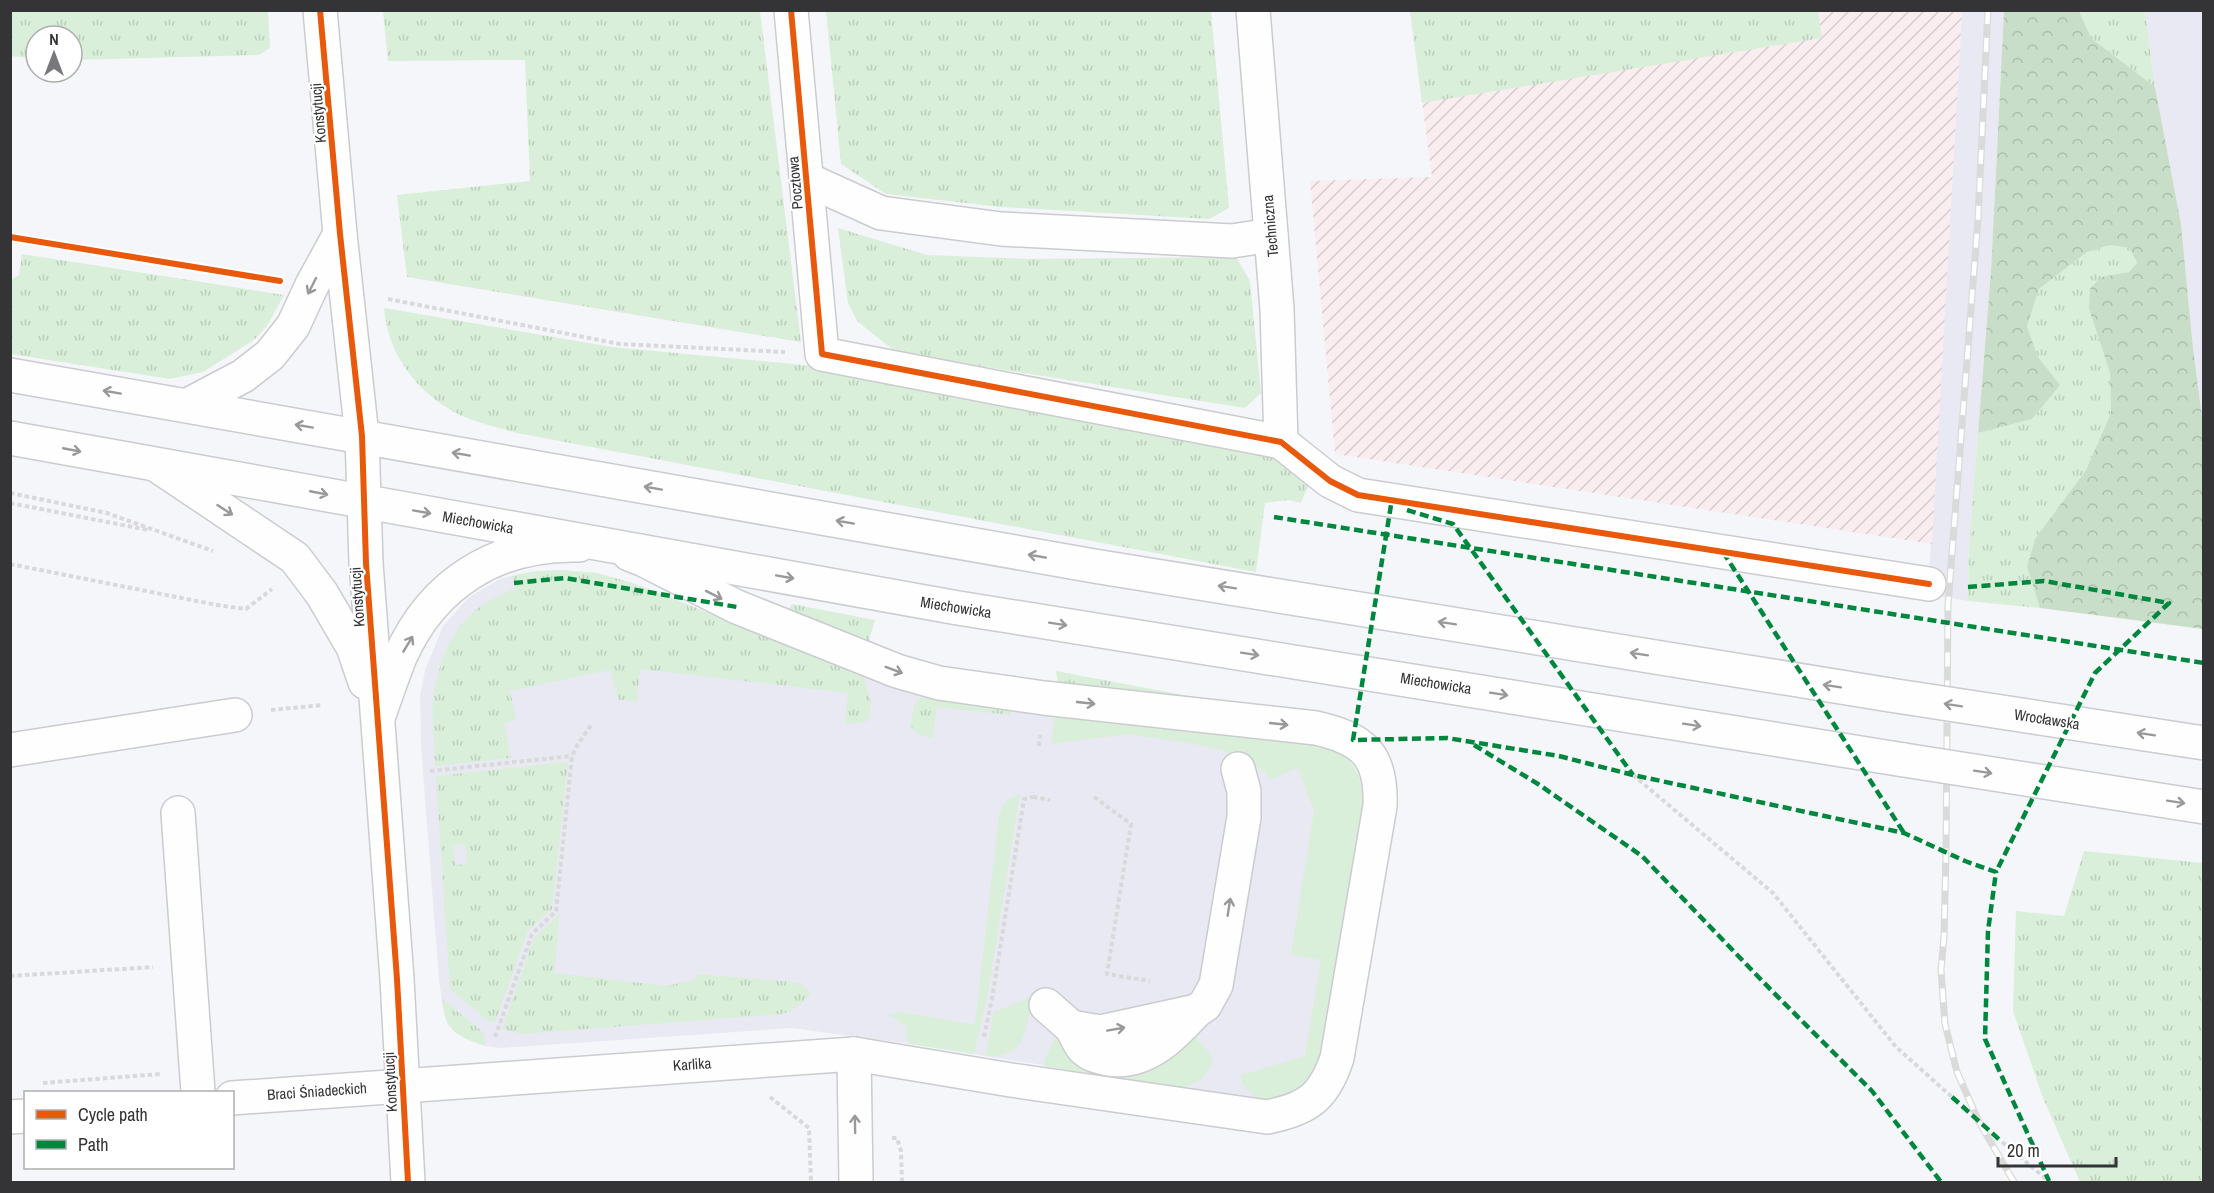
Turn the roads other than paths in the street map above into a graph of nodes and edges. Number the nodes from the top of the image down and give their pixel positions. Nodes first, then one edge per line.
1 (321, 10) edge
2 (791, 10) edge
3 (1253, 10) edge
4 (806, 179) junction
5 (340, 234) junction
6 (1271, 235) junction
7 (10, 375) edge
8 (188, 405) junction
9 (362, 436) junction
10 (10, 438) edge
11 (1281, 442) junction
12 (158, 466) junction
13 (364, 502) junction
14 (603, 545) junction
15 (1929, 584) dead end
16 (235, 714) road end
17 (378, 718) junction
18 (2204, 743) edge
19 (10, 750) edge
20 (1238, 770) dead end
21 (2204, 807) edge
22 (178, 813) dead end
23 (1046, 1005) dead end
24 (854, 1054) junction
25 (402, 1086) junction
26 (198, 1091) edge
27 (234, 1098) edge
28 (408, 1182) edge
29 (856, 1182) edge

1 - 5 street, Konstytucji
2 - 4 street, Pocztowa
3 - 6 street, Techniczna
4 - 6 street
4 - 11 street, Pocztowa
5 -> 8 street
5 - 9 street, Konstytucji
6 - 11 street, Techniczna
8 -> 7 street
9 -> 8 street
9 - 13 street, Konstytucji
18 -> 9 street, Wrocławska, bridge
10 -> 12 street, Miechowicka
11 - 15 street
12 -> 13 street, Miechowicka
12 -> 17 street
13 -> 14 street, Miechowicka
13 - 17 street, Konstytucji
17 -> 14 street
14 -> 21 street, Miechowicka, bridge
14 -> 24 street, Karlika
16 - 19 street
17 - 25 street, Konstytucji
23 -> 20 street
22 - 26 street
24 - 25 street, Karlika
29 -> 24 street
25 - 27 street, Braci Śniadeckich
25 - 28 street, Konstytucji

